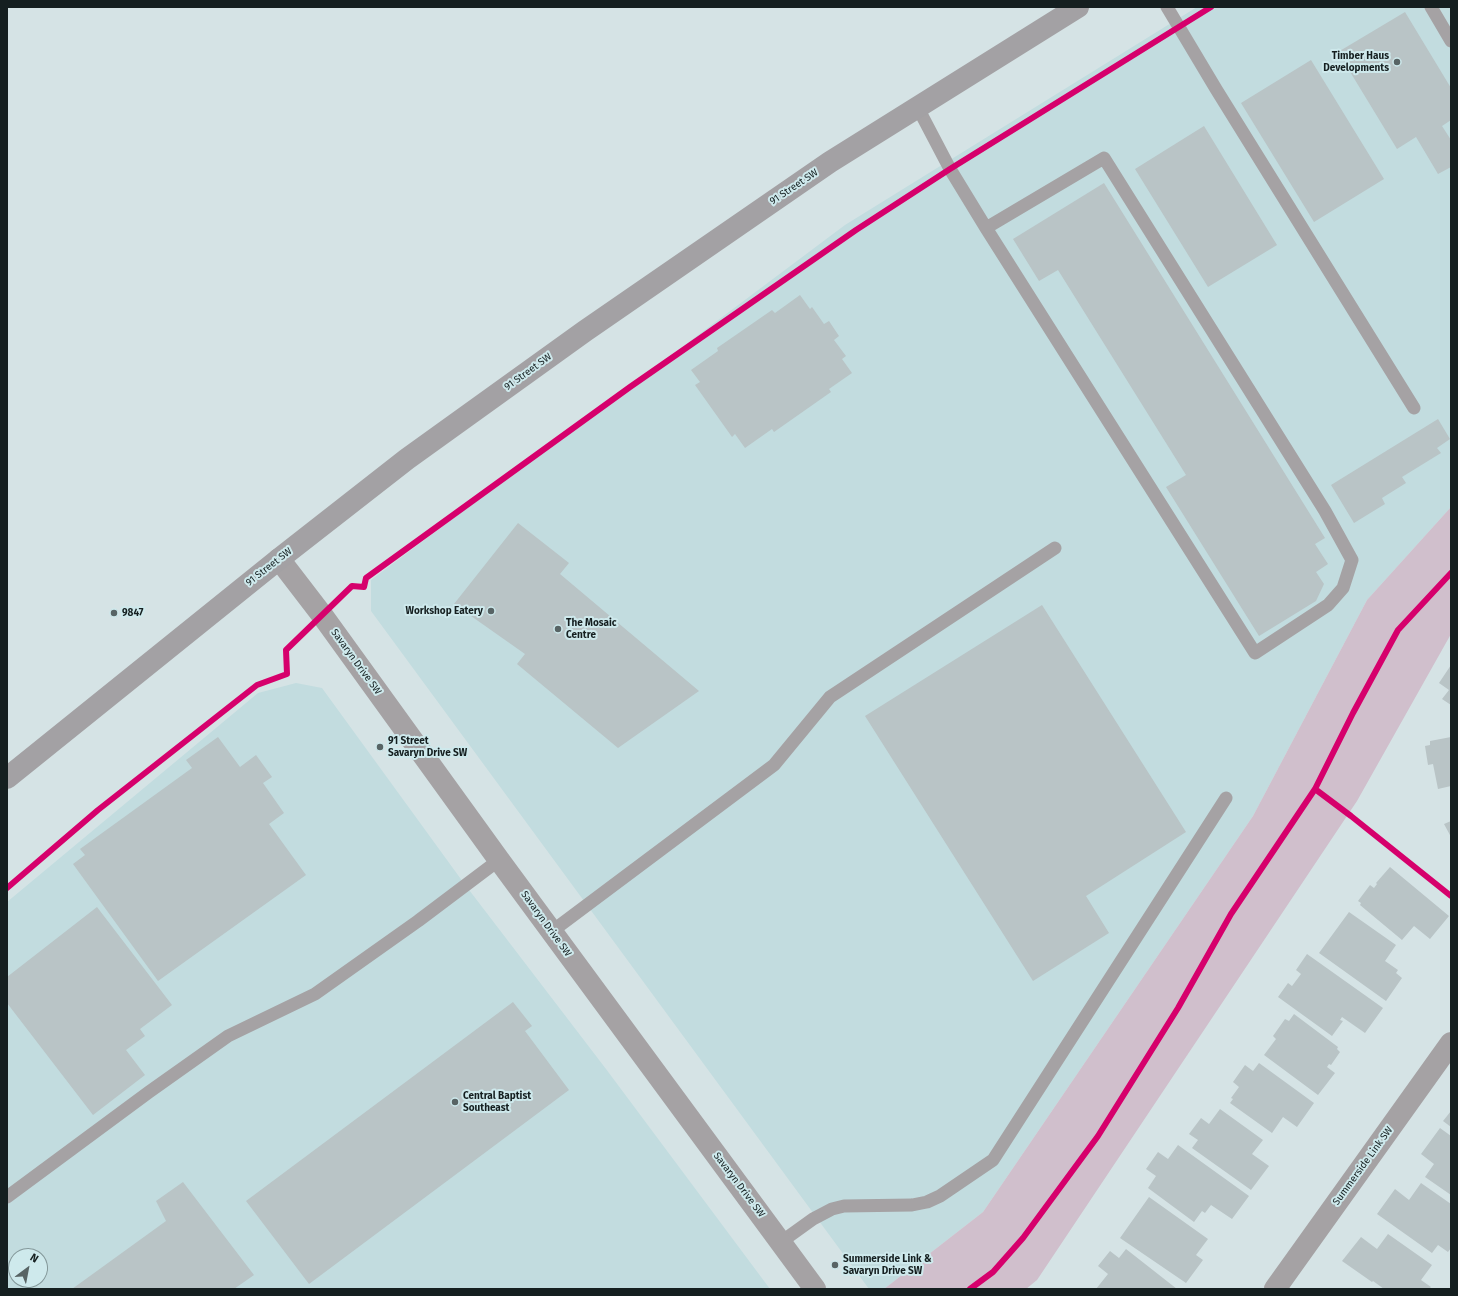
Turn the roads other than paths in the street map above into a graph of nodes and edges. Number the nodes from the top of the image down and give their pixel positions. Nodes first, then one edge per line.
1 (1078, 7) edge
2 (1167, 7) edge
3 (1431, 7) edge
4 (1451, 41) edge
5 (918, 108) junction
6 (986, 228) junction
7 (1414, 408) dead end
8 (1055, 548) dead end
9 (279, 559) junction
10 (7, 778) edge
11 (1226, 798) dead end
12 (499, 860) junction
13 (551, 932) junction
14 (1451, 1043) edge
15 (7, 1197) edge
16 (781, 1242) junction
17 (815, 1289) edge
18 (1275, 1289) edge

1 - 5 main road, 91 Street SW
2 - 7 lane
3 - 4 lane
5 - 6 lane
5 - 9 main road, 91 Street SW
6 - 6 lane
8 - 13 lane
9 - 10 main road, 91 Street SW
9 - 12 street, Savaryn Drive SW
11 - 16 lane
12 - 13 street, Savaryn Drive SW
12 - 15 lane
13 - 16 street, Savaryn Drive SW
14 - 18 street, Summerside Link SW
16 - 17 street, Savaryn Drive SW

